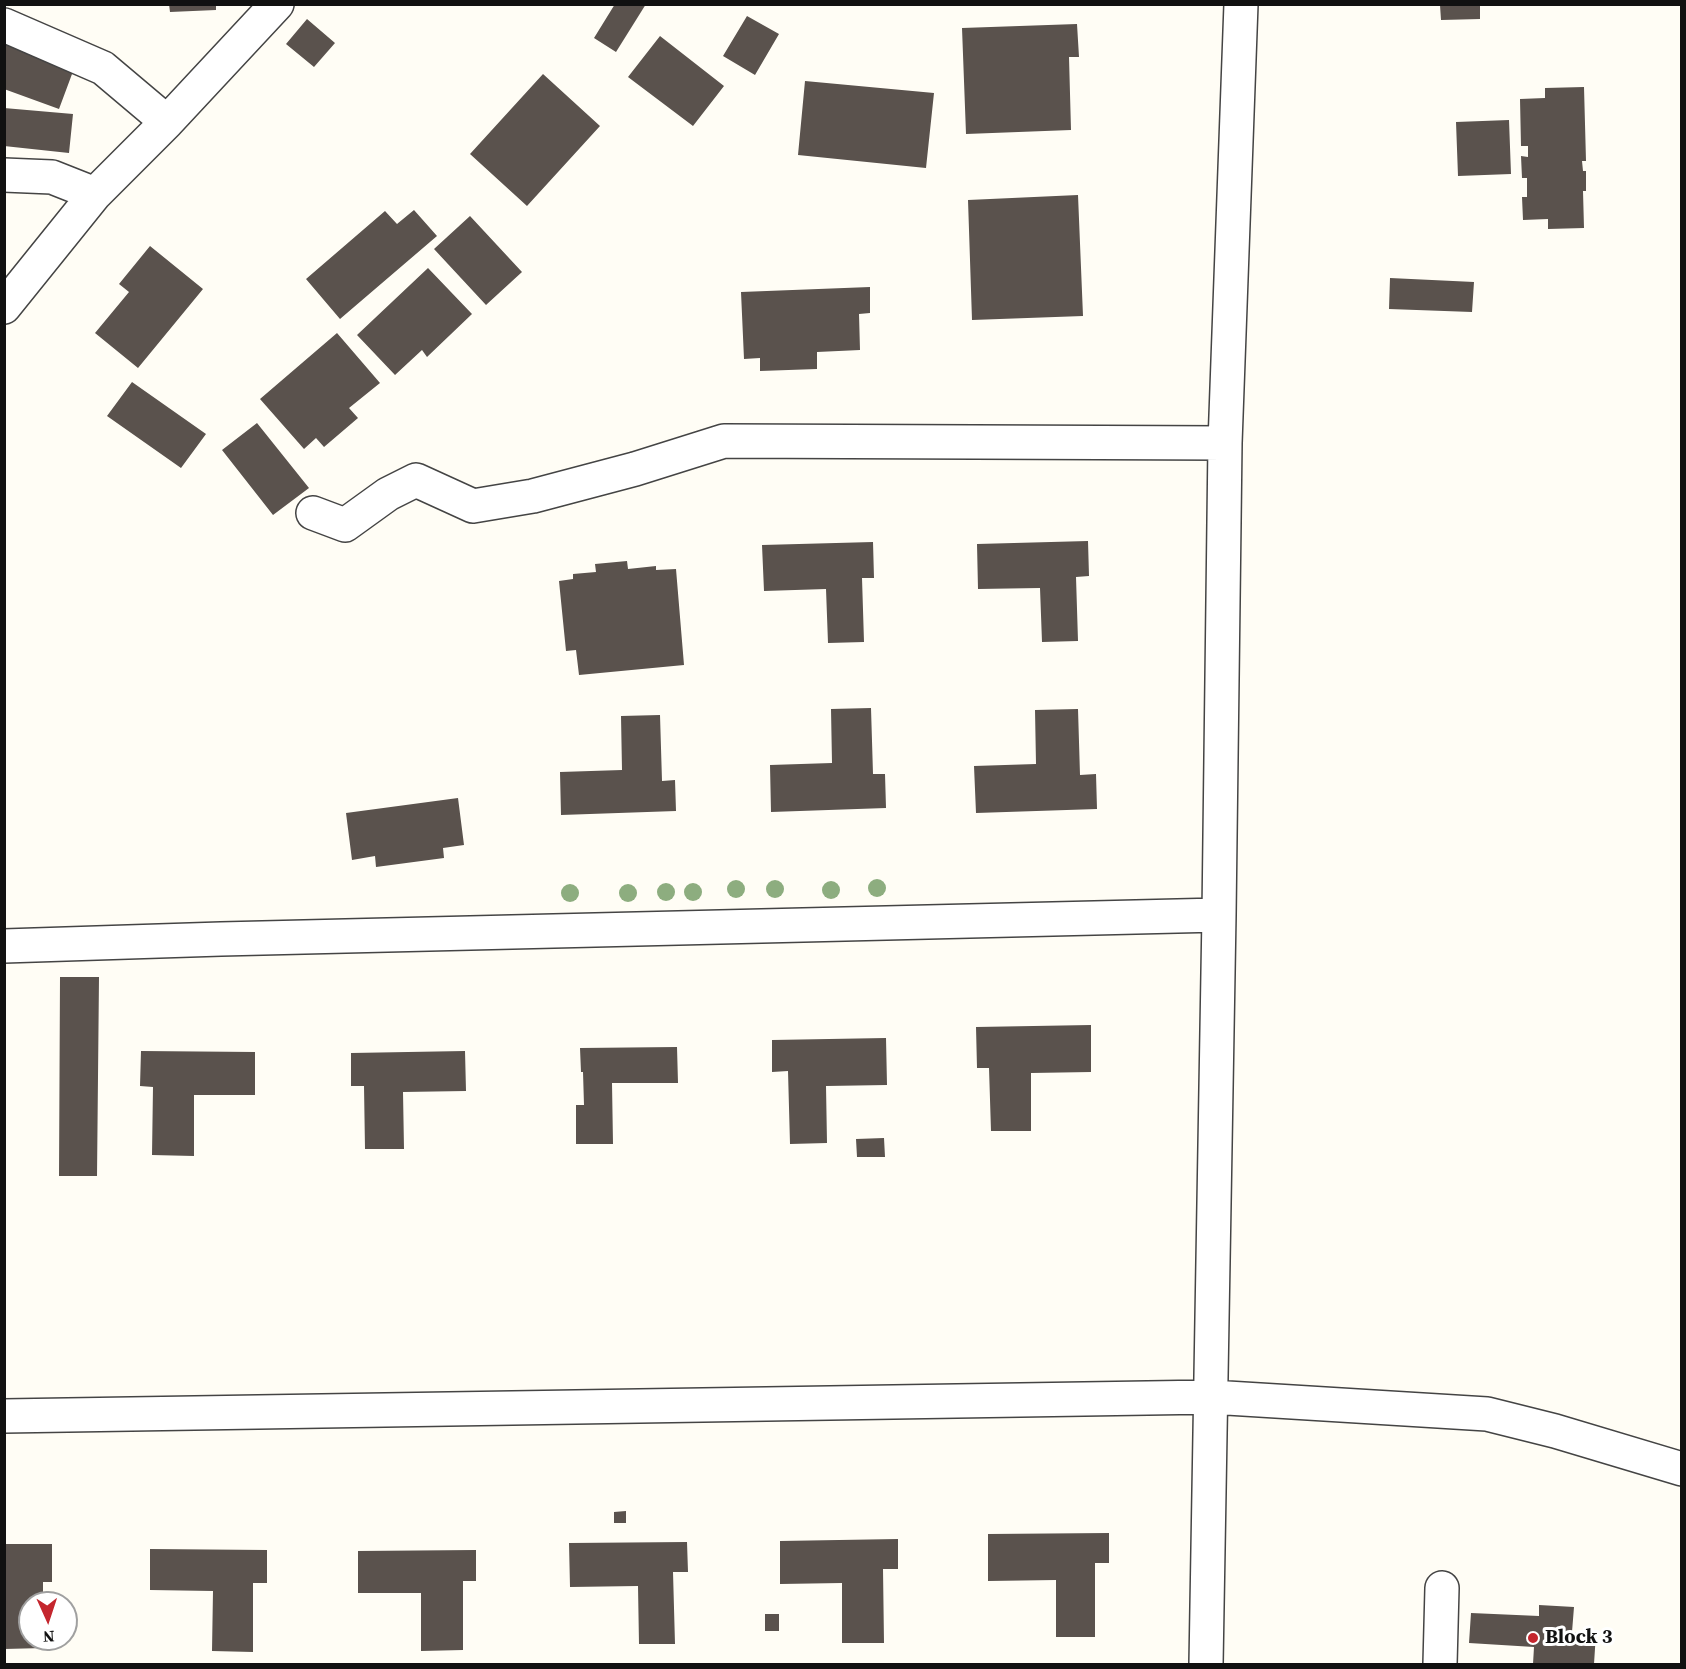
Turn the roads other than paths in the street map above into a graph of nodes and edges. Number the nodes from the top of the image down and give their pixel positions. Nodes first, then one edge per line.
1 (277, 4) edge
2 (1241, 4) edge
3 (4, 25) edge
4 (167, 122) junction
5 (4, 175) edge
6 (95, 194) junction
7 (4, 307) edge
8 (1224, 443) junction
9 (313, 513) dead end
10 (1219, 915) junction
11 (4, 946) edge
12 (1211, 1397) junction
13 (4, 1416) edge
14 (1682, 1469) edge
15 (1442, 1588) dead end
16 (1206, 1665) edge
17 (1440, 1665) edge

1 - 4 street
2 - 8 street
3 - 4 street
4 - 6 street
5 - 6 street
6 - 7 street
8 - 9 street
8 - 10 street
10 - 11 street
10 - 12 street
12 - 13 street
12 - 14 street
12 - 16 street
15 - 17 street

